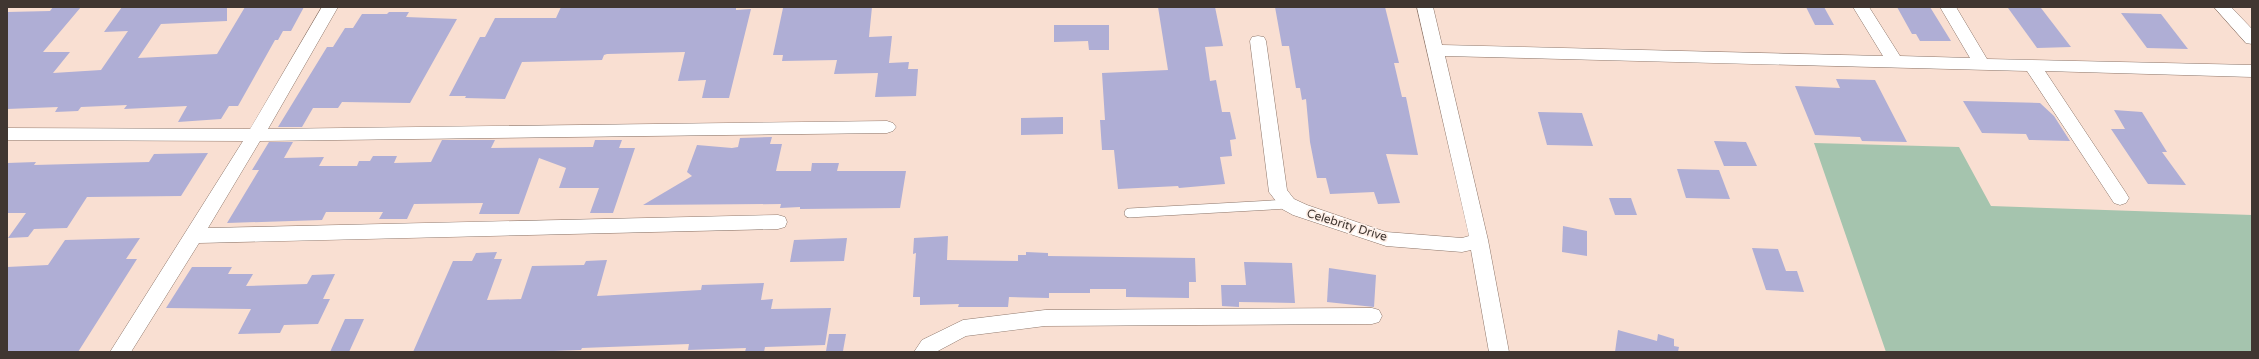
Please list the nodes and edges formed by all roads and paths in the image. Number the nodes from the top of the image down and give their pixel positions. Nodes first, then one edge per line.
1 (330, 7) edge
2 (1425, 7) edge
3 (1861, 7) edge
4 (1948, 7) edge
5 (2222, 7) edge
6 (2252, 39) edge
7 (1258, 41) dead end
8 (1435, 50) junction
9 (1895, 62) junction
10 (1982, 64) junction
11 (2032, 65) junction
12 (2252, 71) edge
13 (887, 127) dead end
14 (7, 134) edge
15 (257, 135) junction
16 (2120, 198) dead end
17 (1288, 204) junction
18 (1129, 213) dead end
19 (778, 222) dead end
20 (195, 236) junction
21 (1479, 240) junction
22 (1372, 316) dead end
23 (120, 352) edge
24 (924, 352) edge
25 (1499, 352) edge

1 - 15 street
2 - 8 street
3 - 9 street
4 - 10 street
5 - 6 street
7 - 17 street
8 - 9 street
8 - 21 street
9 - 10 street
10 - 11 street
11 - 12 street
11 - 16 street
13 - 15 street
14 - 15 street
15 - 20 street
17 - 18 lane
17 - 21 street, Celebrity Drive
19 - 20 street
20 - 23 street
21 - 25 street
22 - 24 street

